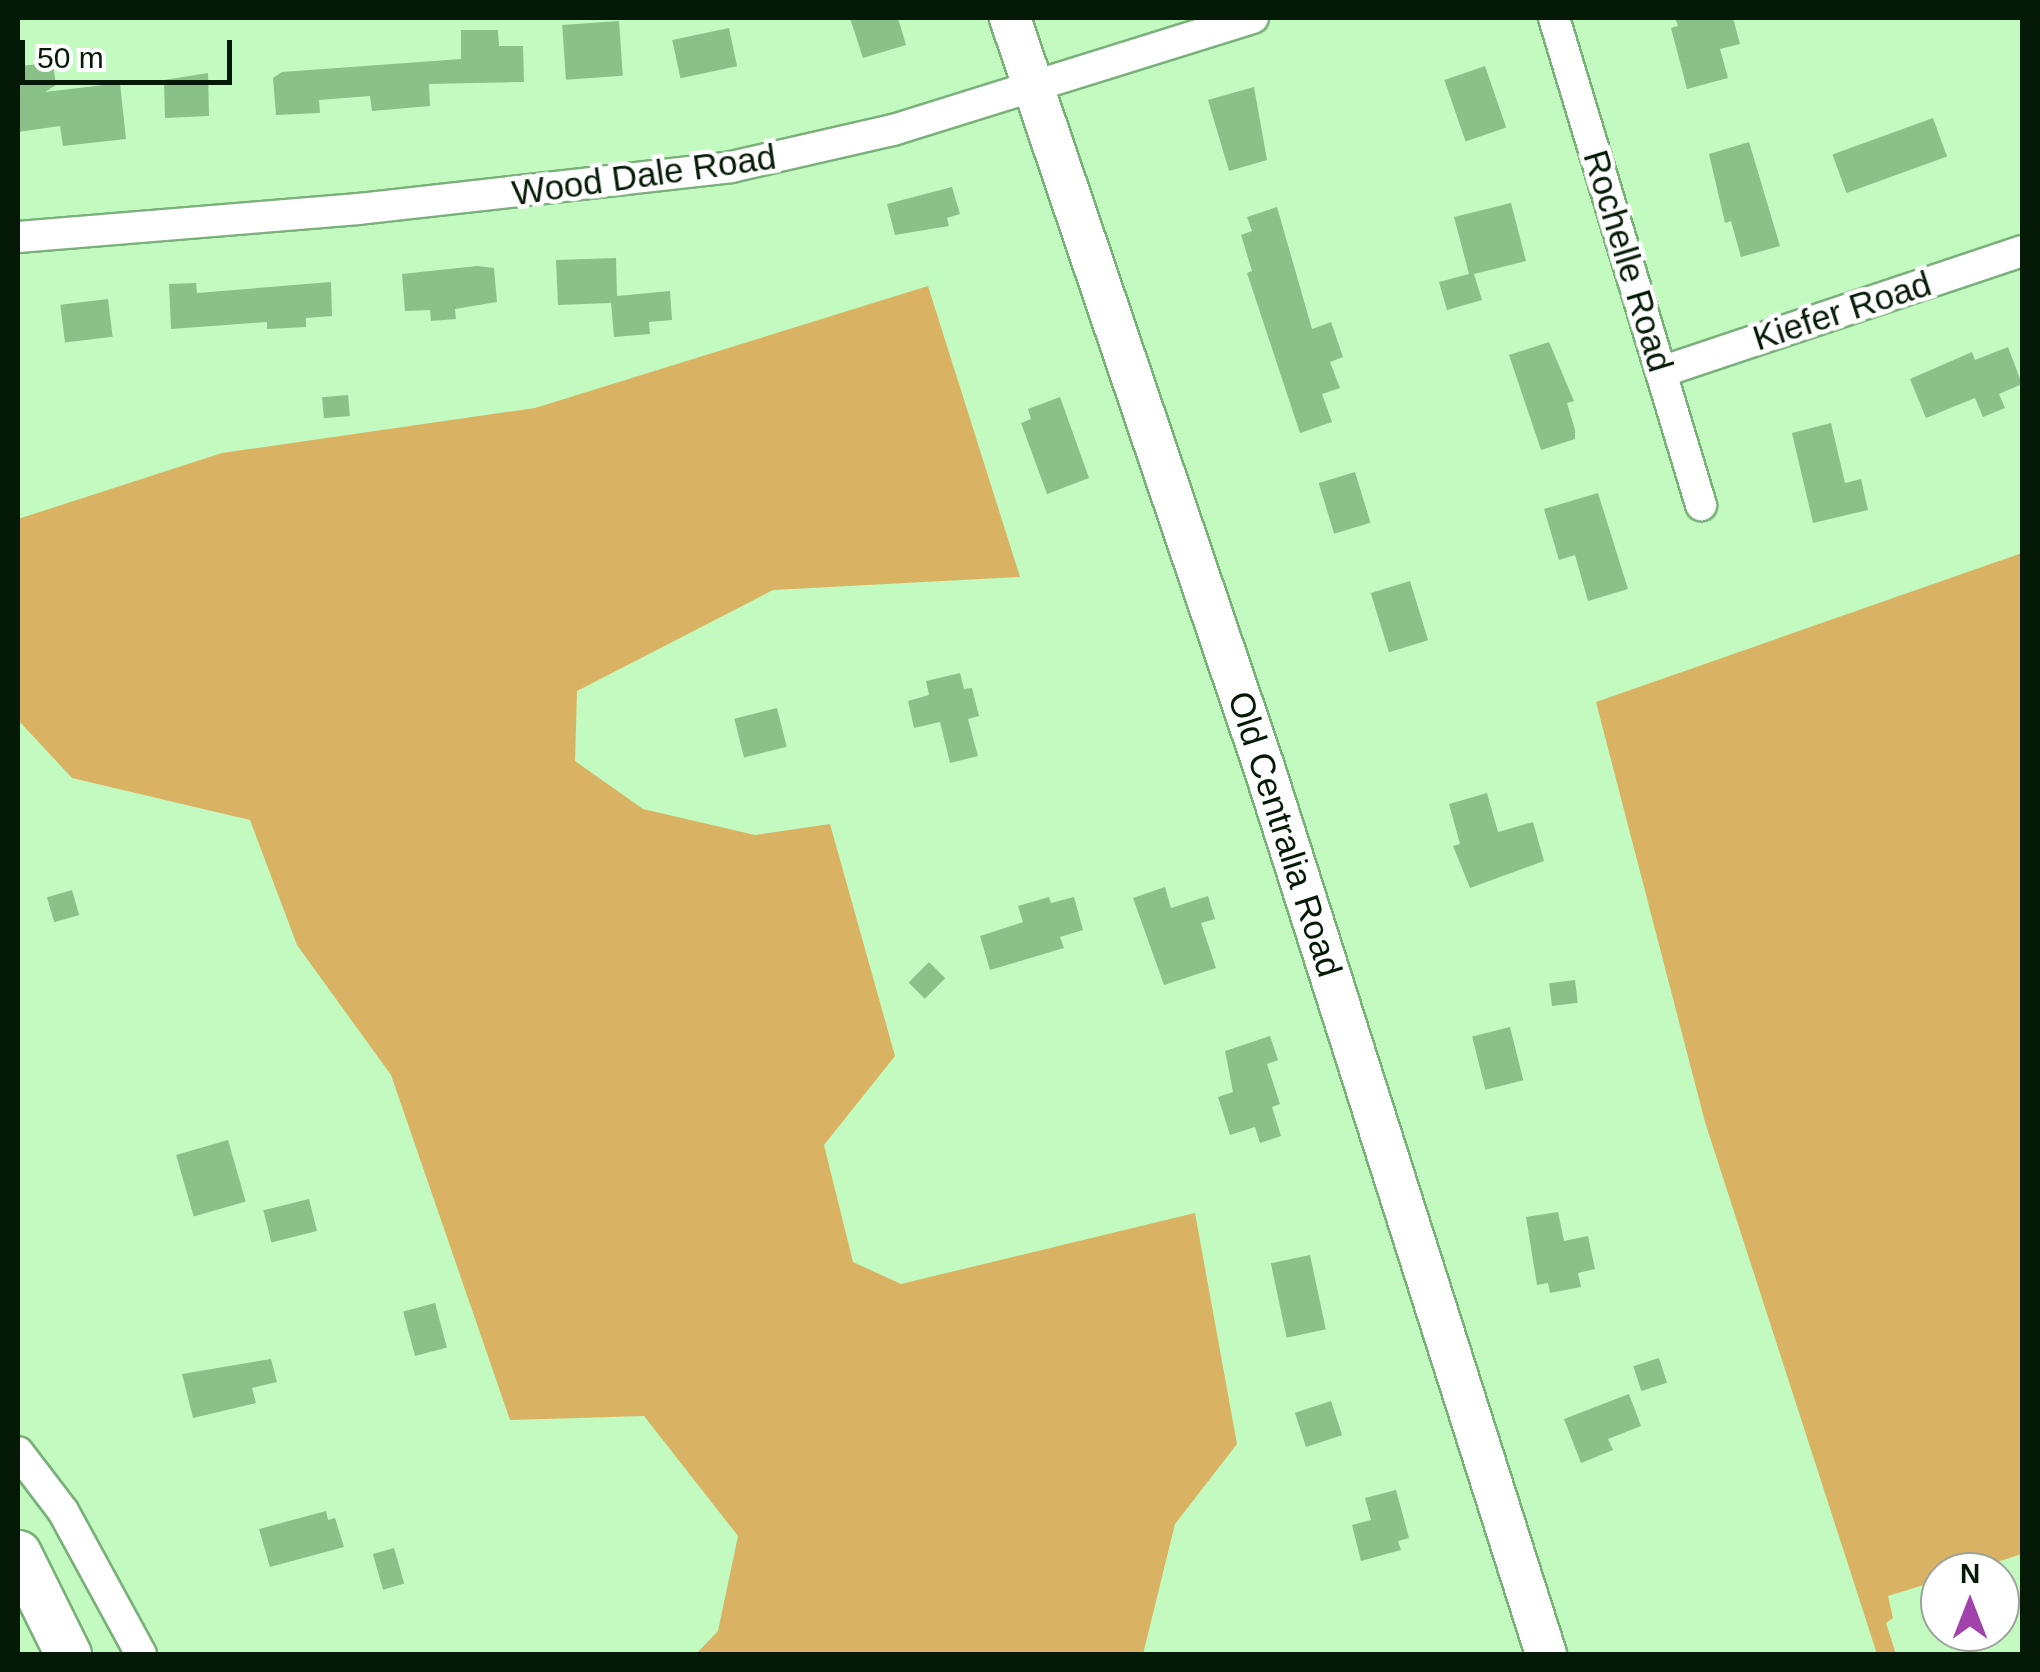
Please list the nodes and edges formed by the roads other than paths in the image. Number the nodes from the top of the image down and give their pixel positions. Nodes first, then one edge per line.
1 (1010, 18) edge
2 (1252, 18) edge
3 (1554, 18) edge
4 (1032, 88) junction
5 (18, 237) edge
6 (2022, 252) edge
7 (1661, 372) junction
8 (1702, 505) dead end
9 (18, 1452) edge
10 (18, 1553) edge
11 (68, 1654) edge
12 (141, 1654) edge
13 (1546, 1654) edge

1 - 4 street, Old Centralia Road
2 - 4 street, Wood Dale Road
3 - 7 street, Rochelle Road
4 - 5 street, Wood Dale Road
4 - 13 street, Old Centralia Road
6 - 7 street, Kiefer Road
7 - 8 street, Rochelle Road
9 - 12 street
10 - 11 main road

